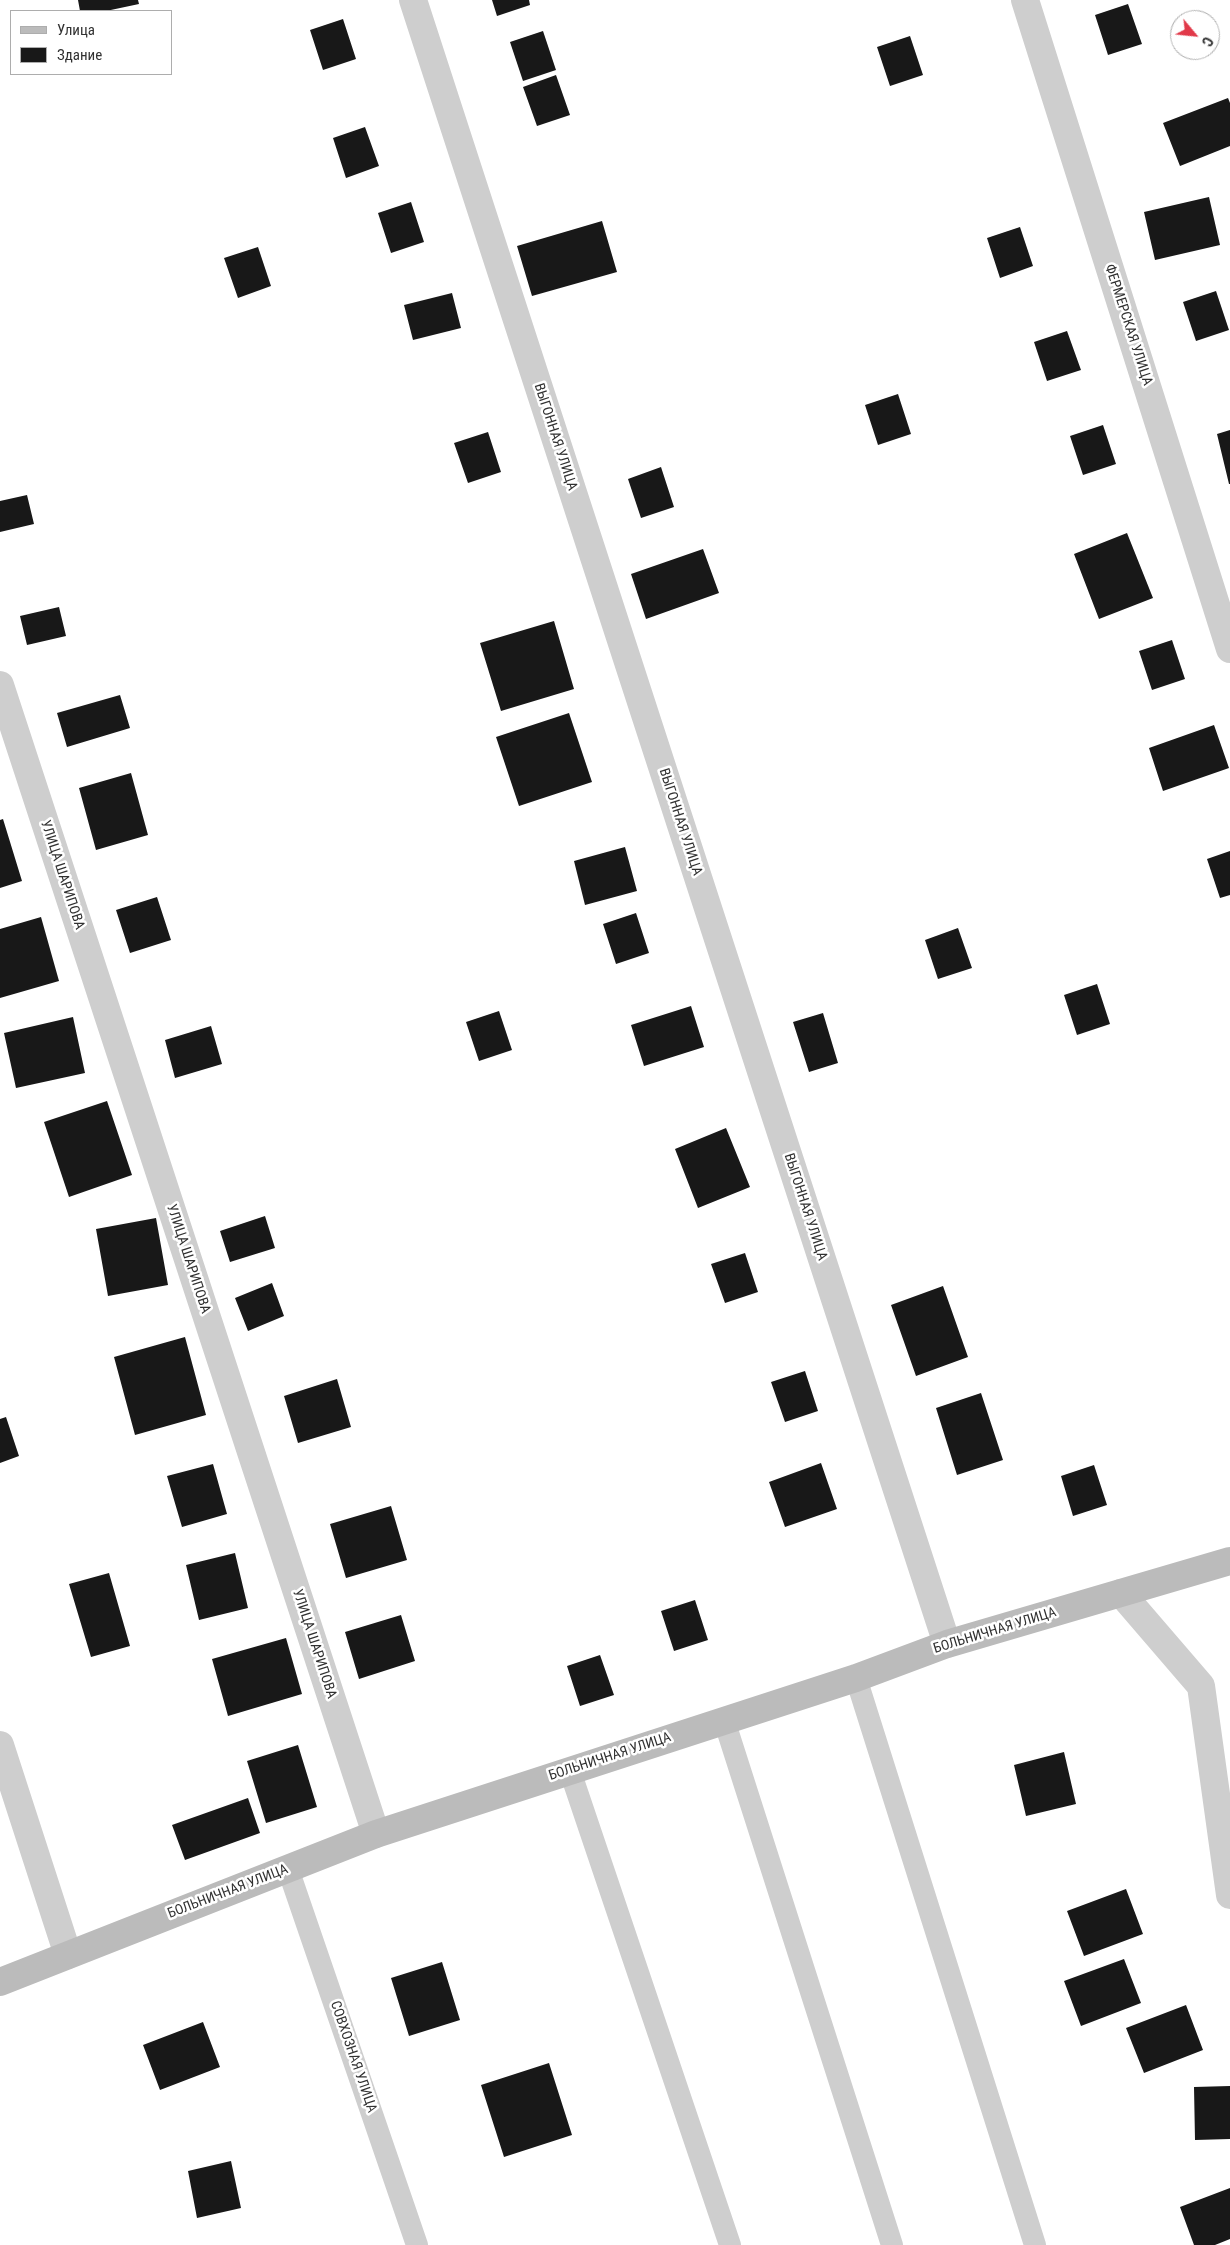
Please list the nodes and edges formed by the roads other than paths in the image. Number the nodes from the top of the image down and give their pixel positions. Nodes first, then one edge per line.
1 (414, 0) edge
2 (1025, 0) edge
3 (1230, 649) edge
4 (0, 685) edge
5 (1230, 1561) edge
6 (1121, 1593) junction
7 (947, 1644) junction
8 (856, 1678) junction
9 (724, 1720) junction
10 (0, 1745) edge
11 (570, 1771) junction
12 (376, 1834) junction
13 (288, 1869) junction
14 (1230, 1895) edge
15 (68, 1955) junction
16 (0, 1982) edge
17 (417, 2245) edge
18 (730, 2245) edge
19 (892, 2245) edge
20 (1035, 2245) edge

1 - 7 street, ВЫГОННАЯ УЛИЦА
2 - 3 street, ФЕРМЕРСКАЯ УЛИЦА
4 - 12 street, УЛИЦА ШАРИПОВА
5 - 6 street, БОЛЬНИЧНАЯ УЛИЦА
6 - 7 street, БОЛЬНИЧНАЯ УЛИЦА
6 - 14 street
7 - 8 street, БОЛЬНИЧНАЯ УЛИЦА
8 - 9 street, БОЛЬНИЧНАЯ УЛИЦА
8 - 20 lane
9 - 11 street, БОЛЬНИЧНАЯ УЛИЦА
9 - 19 lane
10 - 15 street
11 - 12 street, БОЛЬНИЧНАЯ УЛИЦА
11 - 18 lane
12 - 13 street, БОЛЬНИЧНАЯ УЛИЦА
13 - 15 street, БОЛЬНИЧНАЯ УЛИЦА
13 - 17 lane, СОВХОЗНАЯ УЛИЦА
15 - 16 street, БОЛЬНИЧНАЯ УЛИЦА

